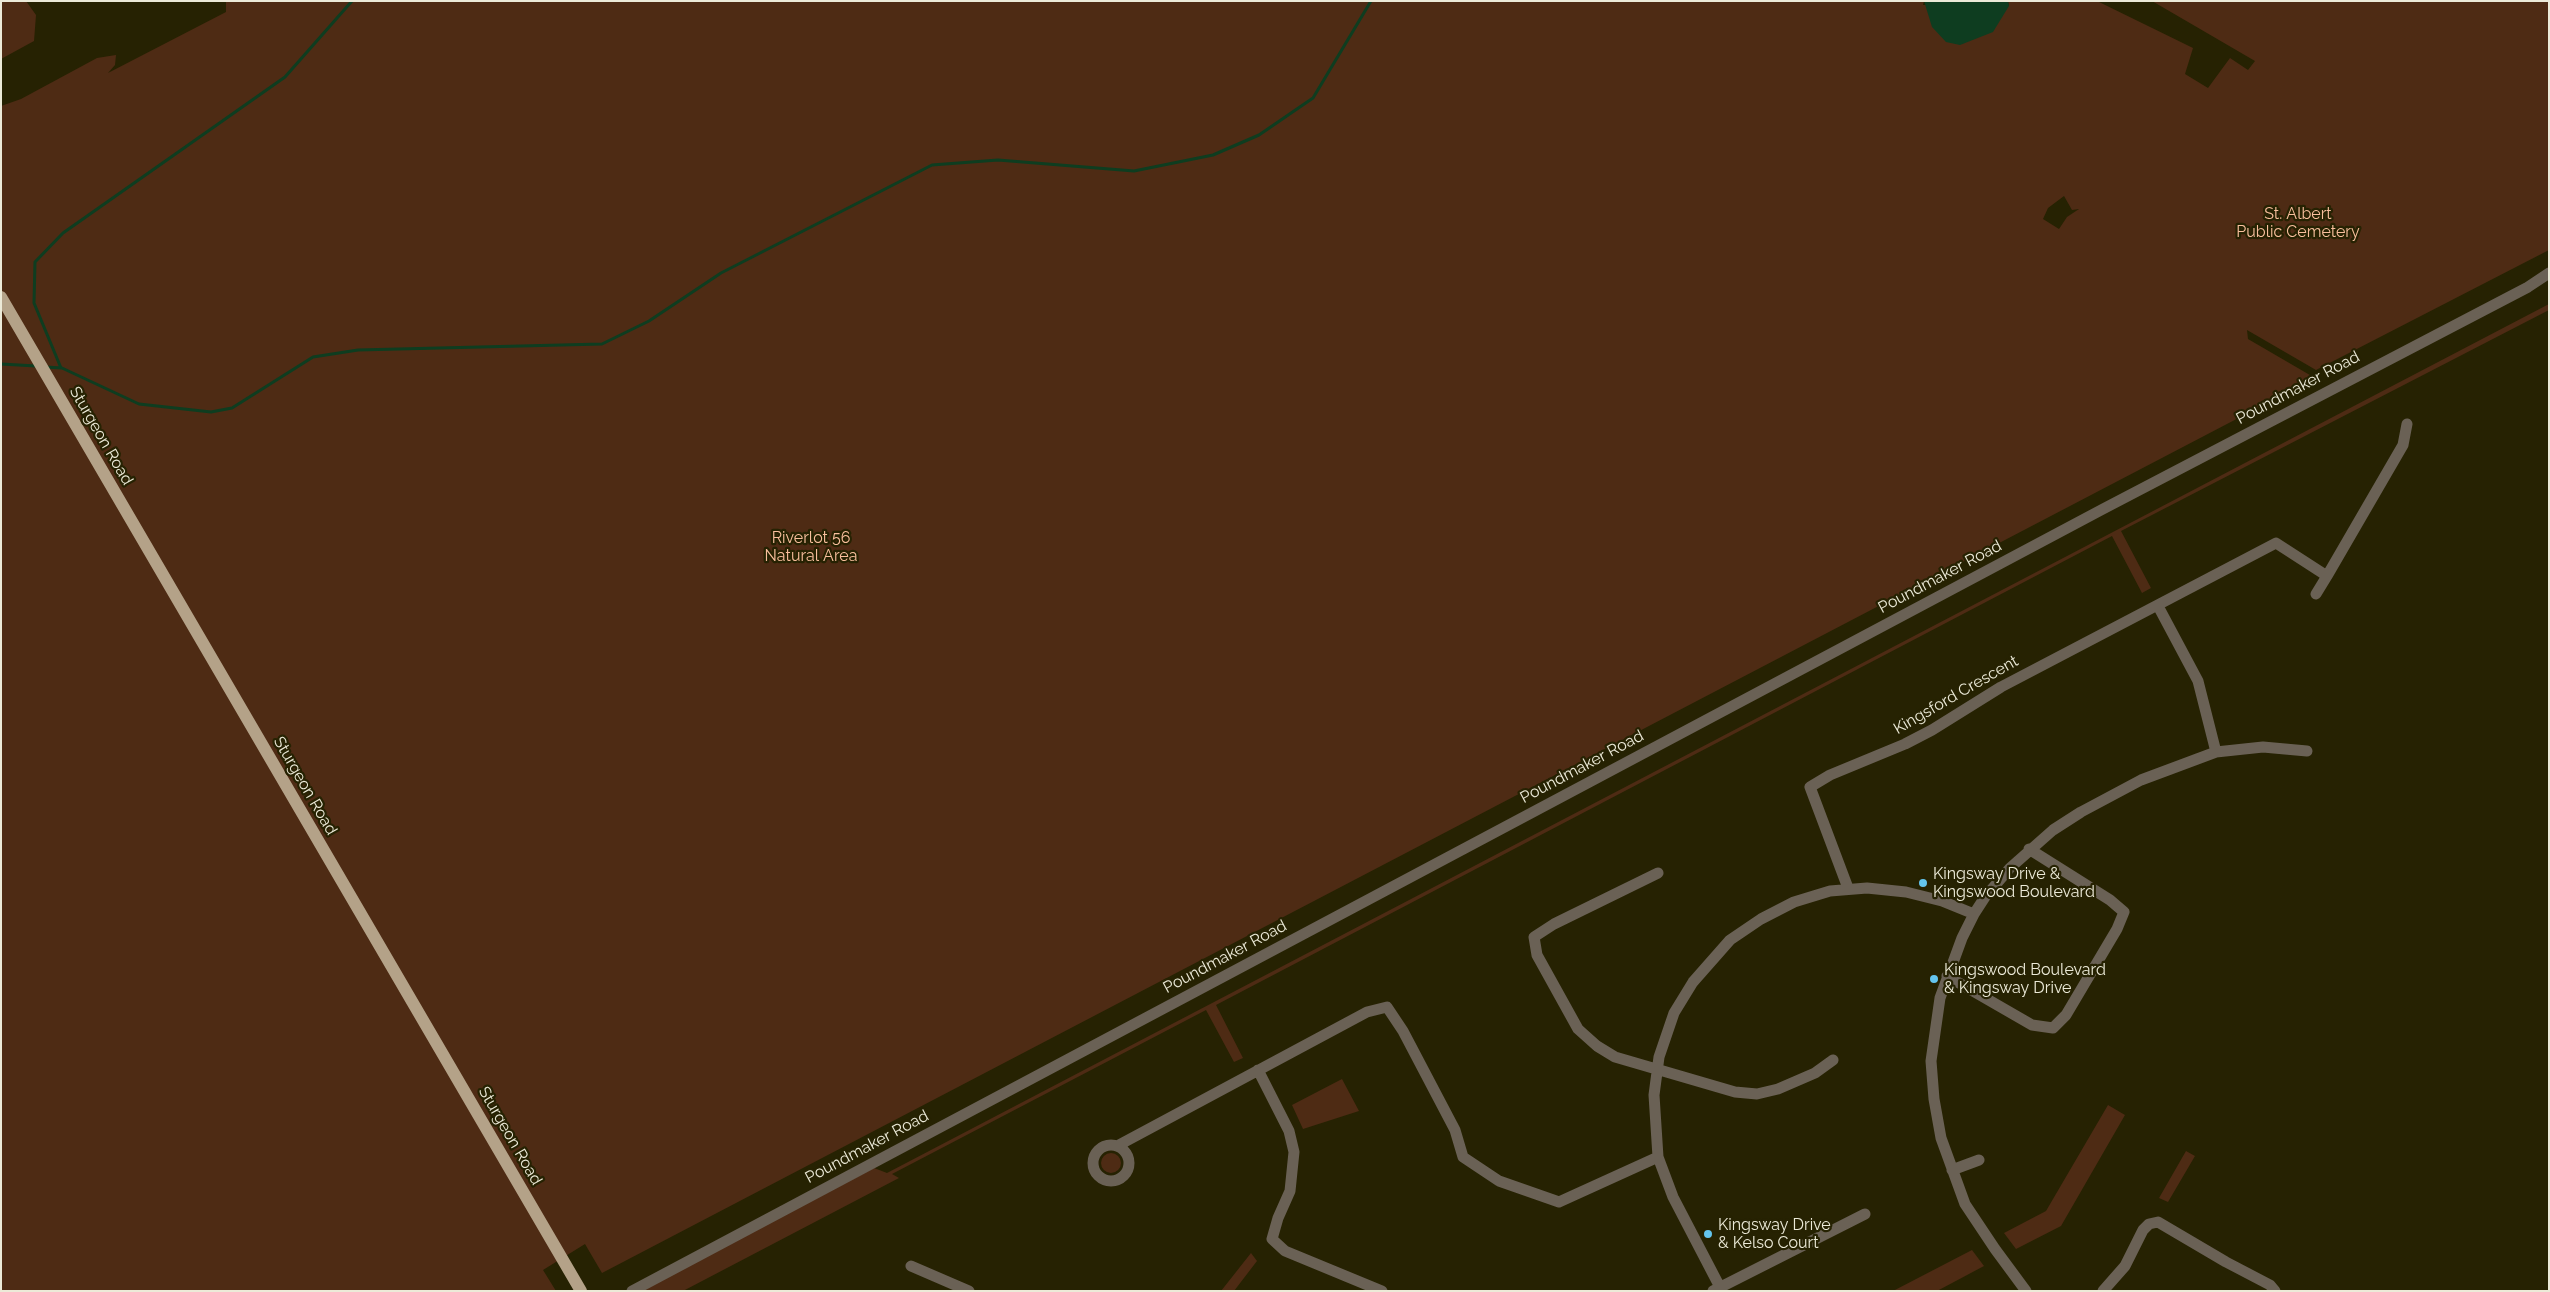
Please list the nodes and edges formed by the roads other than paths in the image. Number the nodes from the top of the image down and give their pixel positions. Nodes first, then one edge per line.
1 (2549, 273) edge
2 (1, 297) edge
3 (2407, 424) dead end
4 (2327, 576) junction
5 (2316, 594) dead end
6 (2158, 606) junction
7 (2307, 751) dead end
8 (2216, 752) junction
9 (2029, 849) junction
10 (1658, 873) dead end
11 (1848, 888) junction
12 (1974, 914) junction
13 (1947, 976) junction
14 (1833, 1060) dead end
15 (1258, 1070) junction
16 (1656, 1070) junction
17 (1117, 1146) dead end
18 (1658, 1157) junction
19 (1979, 1160) dead end
20 (1952, 1170) junction
21 (1865, 1214) dead end
22 (912, 1266) dead end
23 (1718, 1289) edge
24 (581, 1291) edge
25 (632, 1291) edge
26 (969, 1291) edge
27 (1382, 1291) edge
28 (2026, 1291) edge
29 (2103, 1291) edge
30 (2275, 1291) edge

1 - 25 street, Poundmaker Road
2 - 24 main road, Sturgeon Road
3 - 4 street
4 - 5 street
4 - 6 street, Kingsford Crescent
6 - 8 street
6 - 11 street, Kingsford Crescent
7 - 8 street
8 - 9 street
9 - 12 street
9 - 13 street
10 - 16 street
11 - 12 street
11 - 16 street
12 - 13 street
13 - 20 street
14 - 16 street
15 - 17 street
15 - 18 street
15 - 27 street
16 - 18 street
18 - 23 street
19 - 20 street
20 - 28 street
21 - 23 street
22 - 26 street
29 - 30 street

